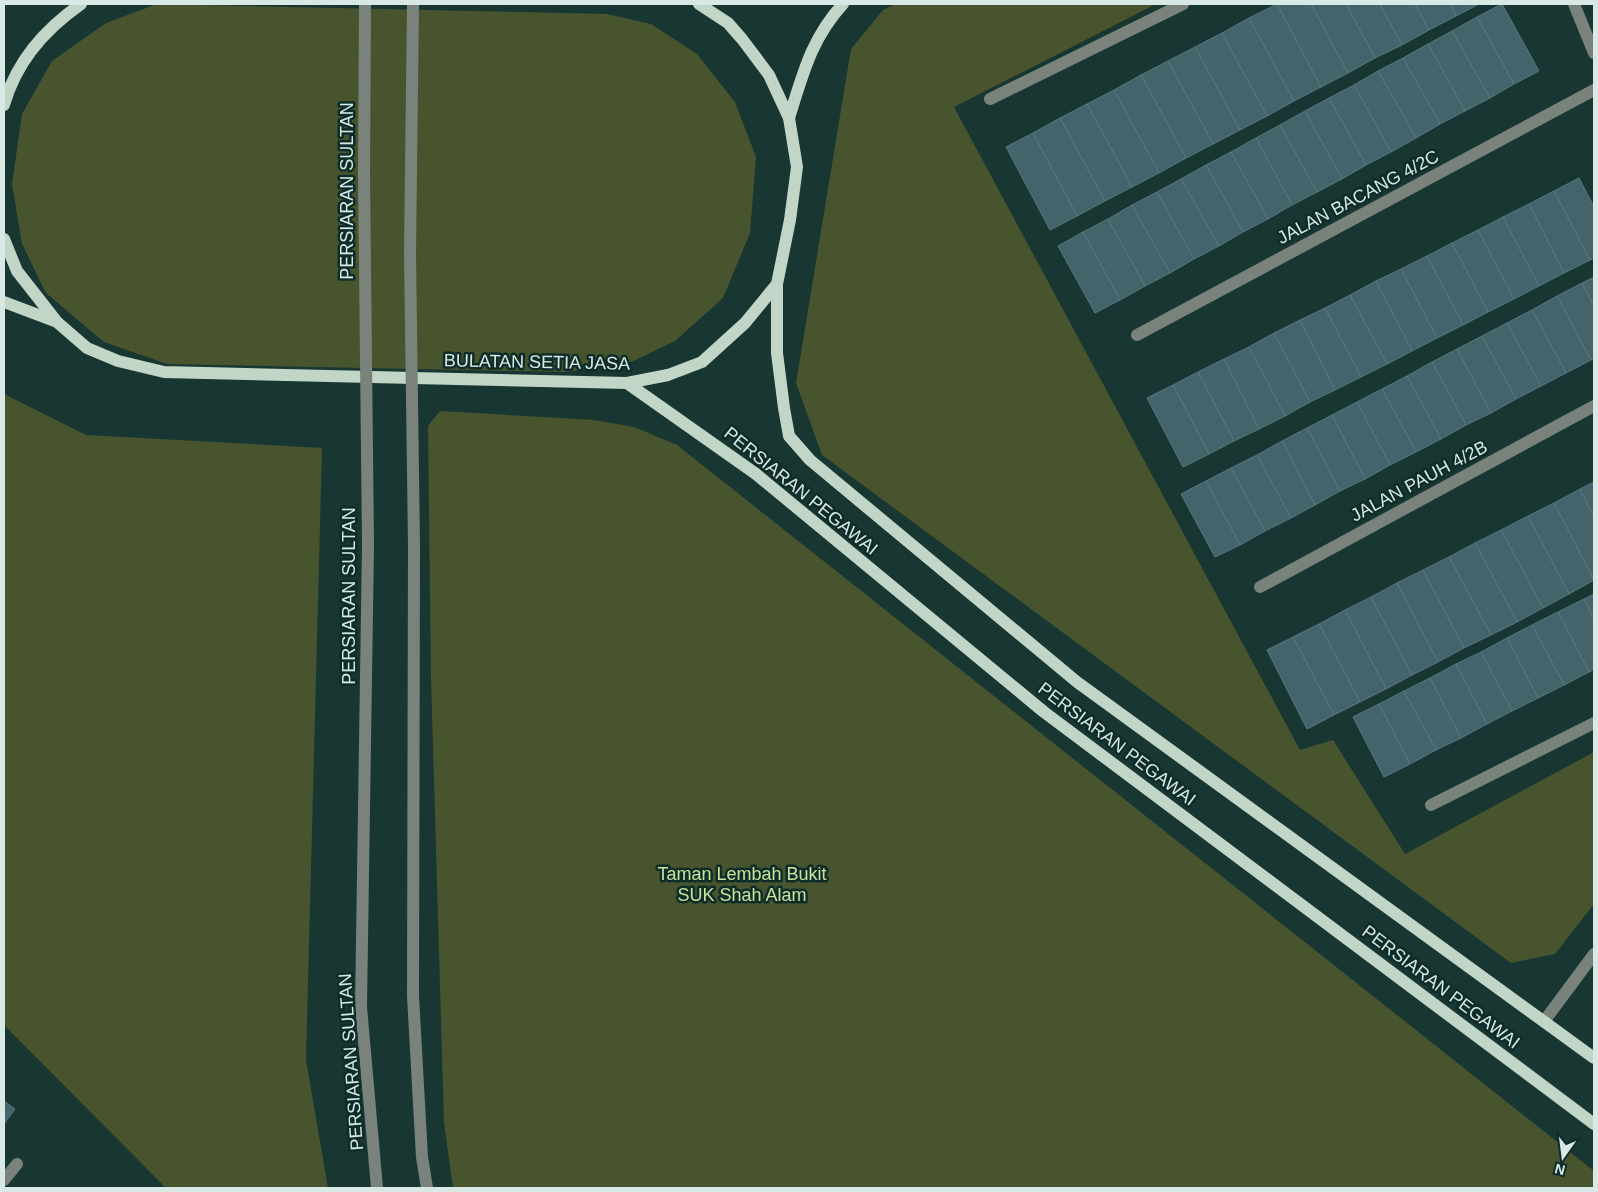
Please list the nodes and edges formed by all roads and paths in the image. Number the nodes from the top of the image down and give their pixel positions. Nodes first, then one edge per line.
1 (81, 4) edge
2 (365, 4) edge
3 (413, 4) edge
4 (699, 4) edge
5 (842, 4) edge
6 (1183, 4) edge
7 (1574, 4) edge
8 (1594, 53) edge
9 (1594, 90) edge
10 (990, 99) dead end
11 (4, 104) edge
12 (789, 118) junction
13 (4, 239) edge
14 (777, 284) junction
15 (4, 302) edge
16 (57, 322) junction
17 (1137, 334) dead end
18 (627, 383) junction
19 (1594, 406) edge
20 (1260, 587) dead end
21 (1594, 723) edge
22 (1431, 805) dead end
23 (1594, 954) edge
24 (1545, 1020) junction
25 (1594, 1058) edge
26 (1594, 1124) edge
27 (17, 1164) dead end
28 (4, 1180) edge
29 (377, 1188) edge
30 (427, 1188) edge

1 - 11 main road
2 - 29 street, PERSIARAN SULTAN, bridge
3 - 30 street, bridge
4 - 12 main road, BULATAN SETIA JASA
5 - 12 main road
6 - 10 street
7 - 8 street
9 - 17 street, JALAN BACANG 4/2C
12 - 14 main road, BULATAN SETIA JASA
13 - 16 main road, BULATAN SETIA JASA
14 - 18 main road, BULATAN SETIA JASA
14 - 24 main road, PERSIARAN PEGAWAI
15 - 16 main road
16 - 18 main road, BULATAN SETIA JASA
18 - 26 main road, PERSIARAN PEGAWAI
19 - 20 street, JALAN PAUH 4/2B
21 - 22 street
23 - 24 street
24 - 25 main road, PERSIARAN PEGAWAI
27 - 28 street

